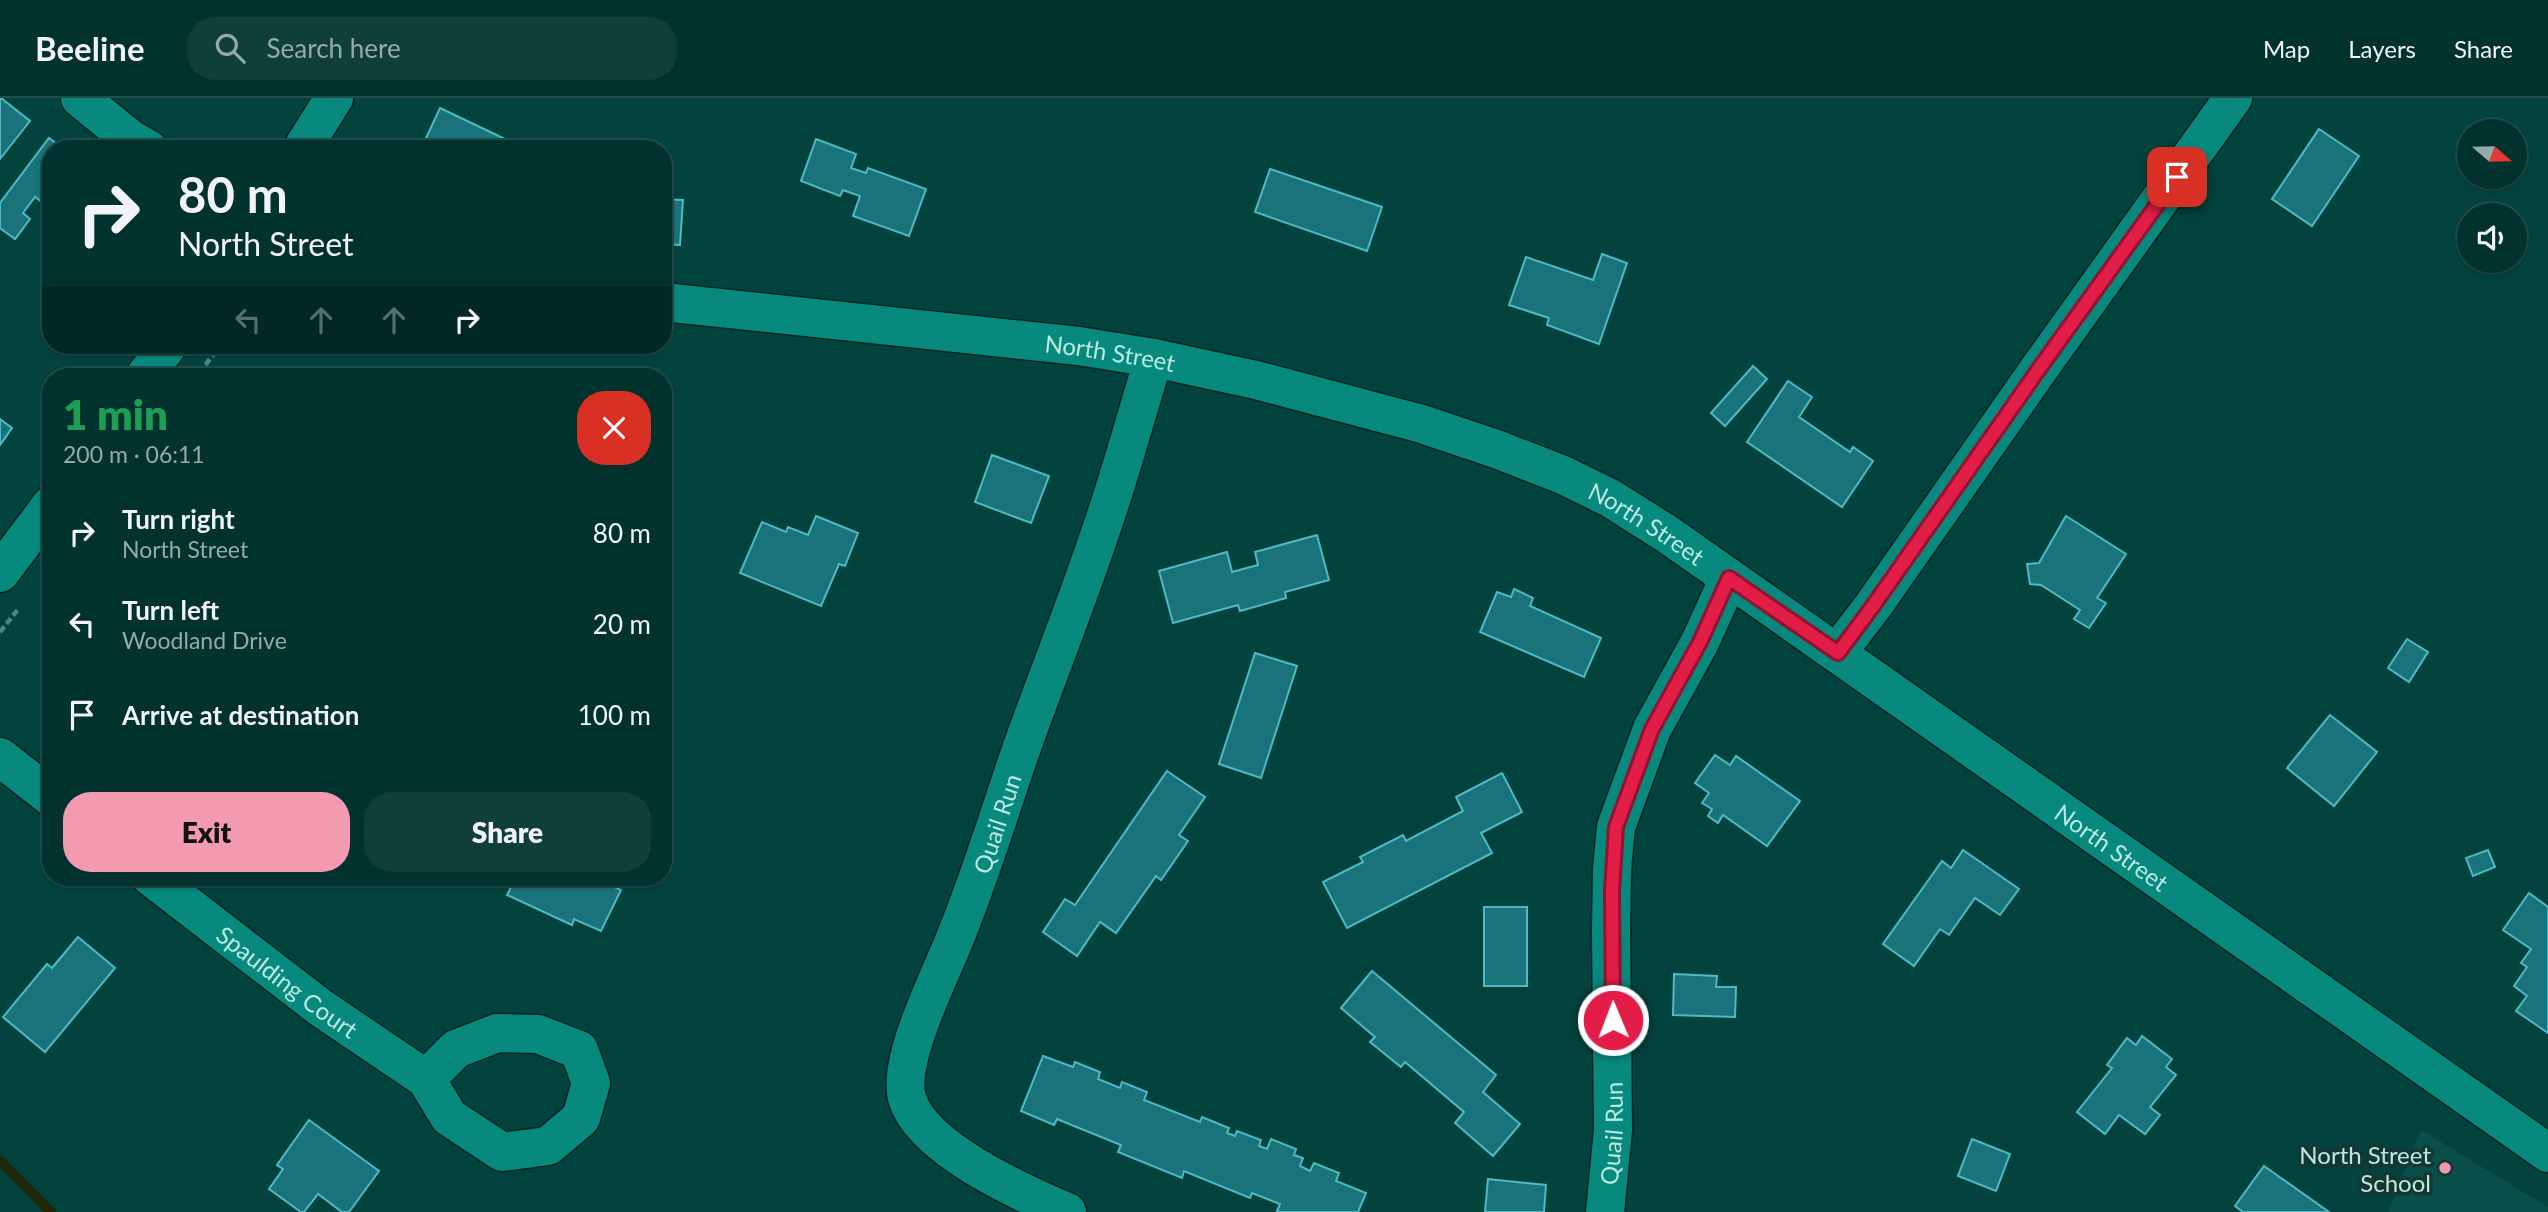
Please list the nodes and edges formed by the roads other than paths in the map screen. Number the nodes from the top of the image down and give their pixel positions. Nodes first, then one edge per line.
1 (80, 98) edge
2 (334, 98) edge
3 (2233, 98) edge
4 (133, 140) edge
5 (308, 140) edge
6 (672, 303) edge
7 (1154, 358) junction
8 (42, 517) edge
9 (0, 573) edge
10 (1729, 578) junction
11 (1838, 653) junction
12 (0, 757) edge
13 (42, 790) edge
14 (163, 886) edge
15 (426, 1079) dead end
16 (2548, 1153) edge
17 (1067, 1212) edge
18 (1605, 1212) edge

1 - 4 street
2 - 5 street
3 - 11 street
6 - 7 street, North Street
7 - 10 street, North Street
7 - 17 street, Quail Run
8 - 9 street
10 - 11 street, North Street
10 - 18 street, Quail Run
11 - 16 street, North Street
12 - 13 street
14 - 15 street, Spaulding Court

